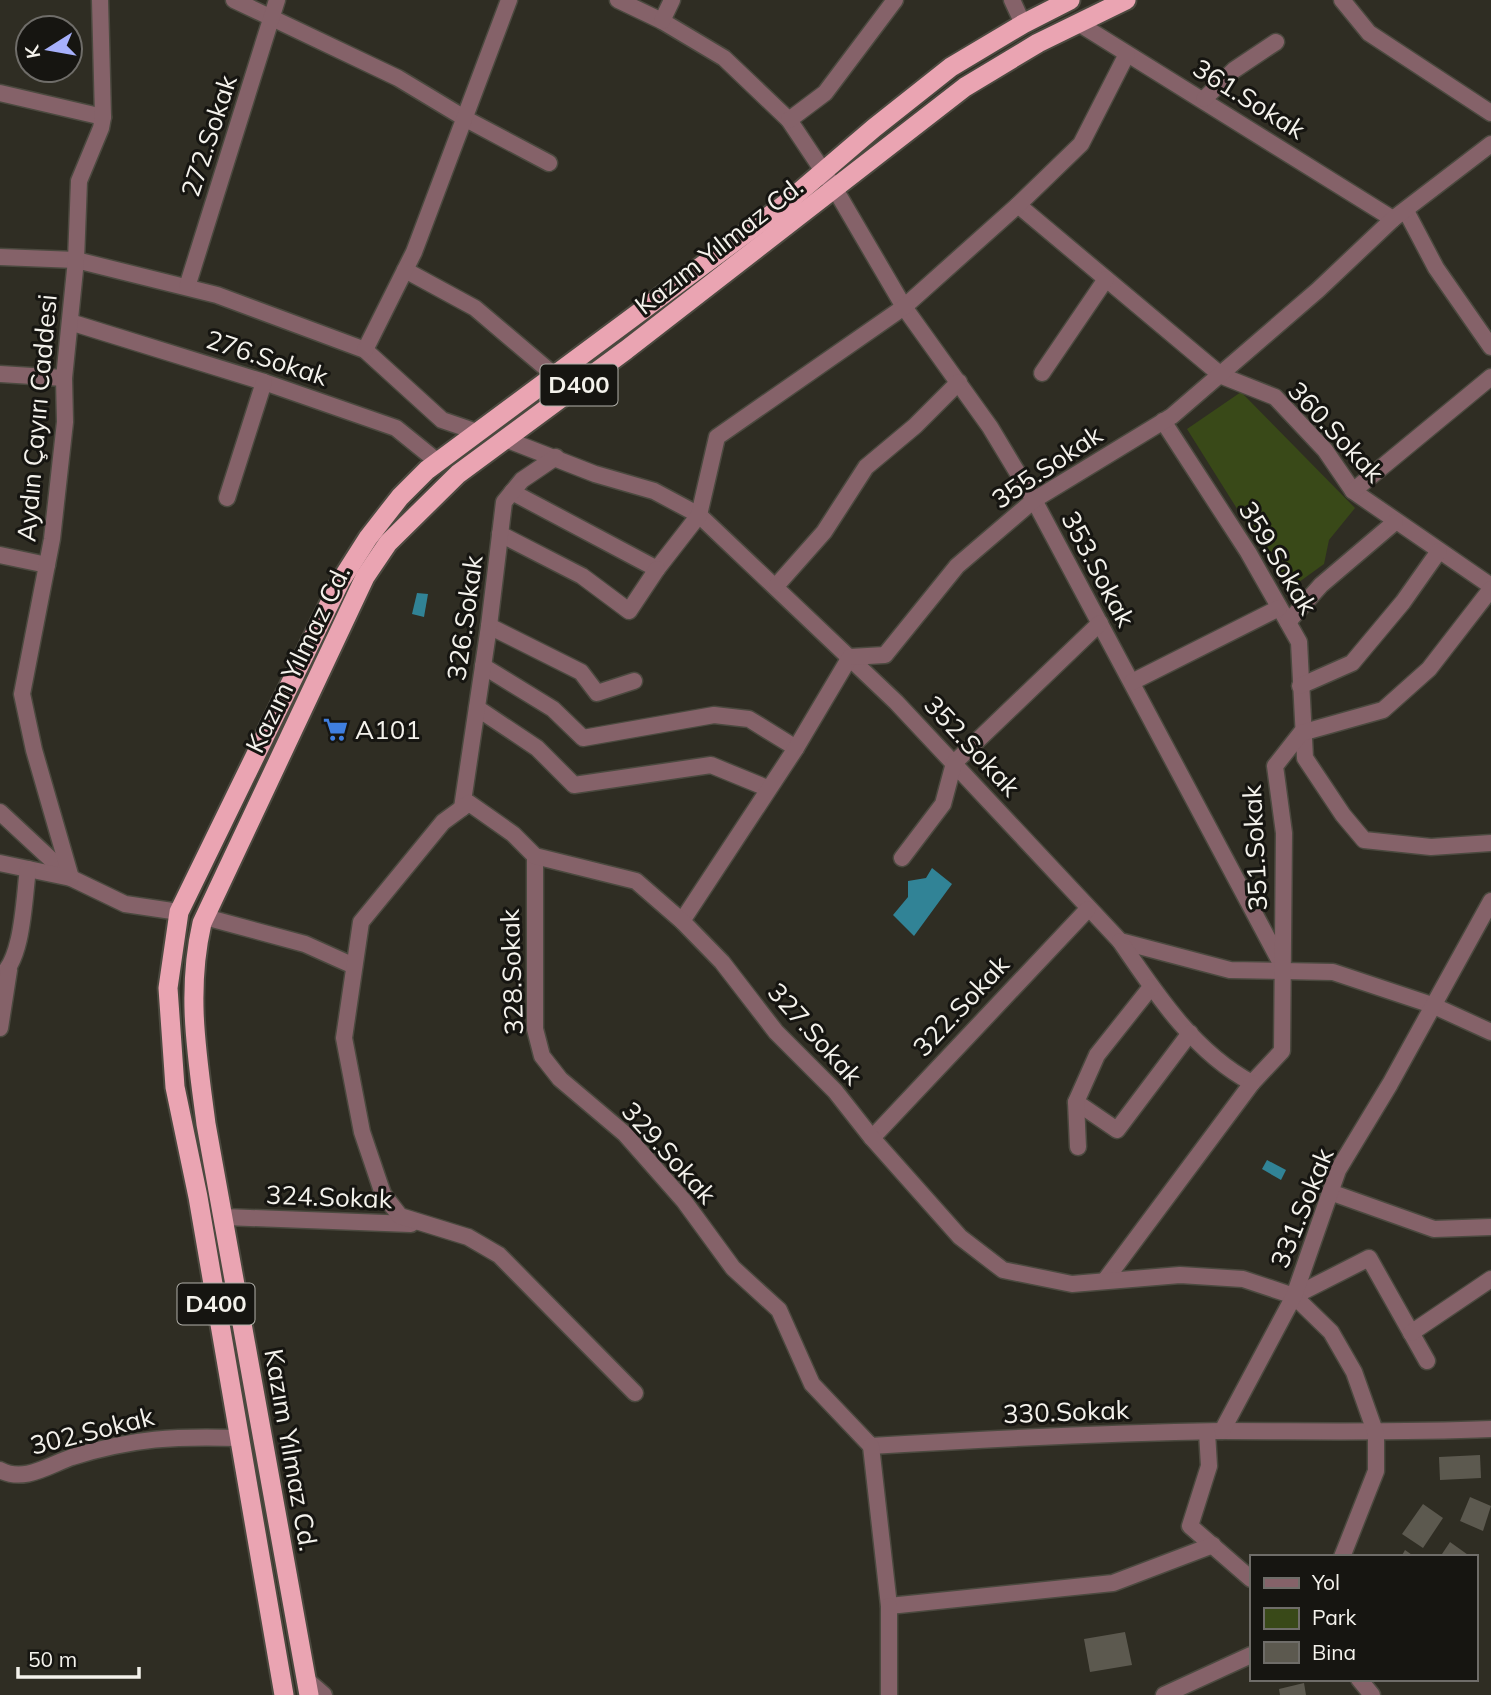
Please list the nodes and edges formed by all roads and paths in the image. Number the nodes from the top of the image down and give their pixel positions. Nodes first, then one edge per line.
1 (100, 0) edge
2 (234, 0) edge
3 (277, 0) edge
4 (509, 0) edge
5 (618, 0) edge
6 (672, 0) edge
7 (895, 0) edge
8 (1012, 0) edge
9 (1070, 0) edge
10 (1126, 0) edge
11 (1342, 0) edge
12 (270, 19) junction
13 (662, 21) junction
14 (1078, 23) junction
15 (1023, 24) junction
16 (1276, 42) dead end
17 (1127, 54) junction
18 (0, 93) edge
19 (1204, 99) junction
20 (1491, 113) edge
21 (103, 117) junction
22 (466, 119) junction
23 (789, 120) junction
24 (1491, 144) edge
25 (549, 163) dead end
26 (823, 171) junction
27 (835, 189) junction
28 (1018, 205) junction
29 (1400, 215) junction
30 (0, 257) edge
31 (76, 260) junction
32 (405, 270) junction
33 (1106, 279) junction
34 (187, 287) junction
35 (904, 307) junction
36 (70, 322) junction
37 (1484, 323) edge
38 (1491, 348) edge
39 (365, 350) junction
40 (1042, 373) dead end
41 (0, 374) edge
42 (554, 375) junction
43 (1222, 376) junction
44 (1491, 377) edge
45 (64, 378) junction
46 (264, 382) junction
47 (959, 382) junction
48 (1163, 421) junction
49 (477, 432) junction
50 (505, 439) junction
51 (556, 457) junction
52 (438, 462) junction
53 (1353, 491) junction
54 (512, 492) junction
55 (227, 498) dead end
56 (1034, 500) junction
57 (699, 514) junction
58 (1395, 522) junction
59 (500, 534) junction
60 (1439, 551) junction
61 (0, 555) edge
62 (47, 565) junction
63 (657, 569) junction
64 (777, 585) junction
65 (1491, 588) edge
66 (1284, 615) junction
67 (1100, 623) junction
68 (489, 626) junction
69 (850, 657) junction
70 (484, 666) junction
71 (634, 681) dead end
72 (1132, 682) junction
73 (1300, 686) junction
74 (477, 708) junction
75 (1301, 733) junction
76 (796, 748) junction
77 (954, 763) junction
78 (768, 788) junction
79 (462, 808) junction
80 (0, 812) edge
81 (1491, 843) edge
82 (535, 856) junction
83 (902, 858) dead end
84 (0, 863) edge
85 (28, 869) junction
86 (71, 878) junction
87 (1491, 901) edge
88 (1087, 909) junction
89 (179, 912) junction
90 (205, 917) junction
91 (682, 921) junction
92 (1120, 941) junction
93 (354, 966) junction
94 (1284, 969) junction
95 (4, 973) edge
96 (1151, 987) junction
97 (1432, 1005) junction
98 (0, 1028) edge
99 (1491, 1032) edge
100 (1191, 1033) junction
101 (560, 1079) joint
102 (1252, 1083) junction
103 (1076, 1102) junction
104 (872, 1138) junction
105 (1079, 1147) dead end
106 (1330, 1192) junction
107 (225, 1217) junction
108 (431, 1225) junction
109 (1491, 1227) edge
110 (1106, 1279) junction
111 (1491, 1279) edge
112 (1294, 1296) junction
113 (1411, 1332) junction
114 (1427, 1360) dead end
115 (635, 1393) dead end
116 (1491, 1429) edge
117 (1215, 1432) junction
118 (1376, 1434) junction
119 (239, 1438) junction
120 (871, 1446) junction
121 (0, 1470) edge
122 (1213, 1545) junction
123 (1343, 1555) edge
124 (1250, 1578) edge
125 (889, 1606) junction
126 (1250, 1655) edge
127 (1361, 1681) edge
128 (308, 1688) edge
129 (284, 1695) edge
130 (324, 1695) edge
131 (889, 1695) edge
132 (1164, 1695) edge
133 (1372, 1695) edge

1 - 21 street, Aydın Çayırı Caddesi
2 - 12 street
3 - 12 street, 272.Sokak
4 - 22 street
5 - 13 street, 353.Sokak
6 - 13 street
7 - 23 street
8 - 15 street
9 - 15 highway, Kazım Yılmaz Cd. / D400
10 - 14 highway, Kazım Yılmaz Cd. / D400
11 - 20 street
12 - 22 street
12 - 34 street, 272.Sokak
13 - 23 street, 353.Sokak
14 - 17 street, 361.Sokak
14 - 27 highway, Kazım Yılmaz Cd. / D400
15 - 26 highway, Kazım Yılmaz Cd. / D400
16 - 19 street
17 - 19 street, 361.Sokak
17 - 28 street
18 - 21 street
19 - 29 street, 361.Sokak
21 - 31 street, Aydın Çayırı Caddesi
22 - 25 street
22 - 32 street
23 - 26 street, 353.Sokak
24 - 29 street, 355.Sokak
26 - 27 street, 353.Sokak
26 - 42 highway, Kazım Yılmaz Cd. / D400
27 - 35 street, 353.Sokak
27 - 50 highway, Kazım Yılmaz Cd. / D400
28 - 33 street, 360.Sokak
28 - 35 street
29 - 37 street, 361.Sokak
29 - 43 street, 355.Sokak
30 - 31 street
31 - 34 street
31 - 36 street, Aydın Çayırı Caddesi
32 - 39 street
32 - 42 street
33 - 40 street
33 - 43 street, 360.Sokak
34 - 39 street
35 - 47 street, 353.Sokak
35 - 57 street
36 - 45 street, Aydın Çayırı Caddesi
36 - 46 street, 276.Sokak
37 - 38 street, 361.Sokak
39 - 49 street
41 - 45 street
42 - 49 highway, Kazım Yılmaz Cd. / D400
43 - 48 street, 355.Sokak
43 - 53 street, 360.Sokak
44 - 53 street
45 - 62 street, Aydın Çayırı Caddesi
46 - 52 street, 276.Sokak
46 - 55 street
47 - 56 street, 353.Sokak
47 - 64 street
48 - 56 street, 355.Sokak
48 - 66 street, 359.Sokak
49 - 52 highway, Kazım Yılmaz Cd. / D400
50 - 51 street, 352.Sokak
50 - 90 highway, Kazım Yılmaz Cd. / D400
51 - 54 street
51 - 57 street, 352.Sokak
52 - 89 highway, Kazım Yılmaz Cd. / D400
53 - 58 street, 360.Sokak
54 - 59 street, 326.Sokak
54 - 63 street
56 - 67 street, 353.Sokak
56 - 69 street, 355.Sokak
57 - 63 street
57 - 64 street, 352.Sokak
58 - 60 street, 360.Sokak
58 - 66 street
59 - 63 street
59 - 68 street, 326.Sokak
60 - 65 street, 360.Sokak
60 - 73 street
61 - 62 street
62 - 86 street, Aydın Çayırı Caddesi
64 - 69 street, 352.Sokak
65 - 75 street
66 - 72 street
66 - 73 street, 359.Sokak
67 - 72 street, 353.Sokak
67 - 77 street
68 - 70 street, 326.Sokak
68 - 71 street
69 - 76 street
69 - 77 street, 352.Sokak
70 - 74 street, 326.Sokak
70 - 76 street
72 - 94 street, 353.Sokak
73 - 75 street, 359.Sokak
74 - 78 street
74 - 79 street, 326.Sokak
75 - 81 street, 359.Sokak
75 - 94 street, 351.Sokak
76 - 78 street
77 - 83 street
77 - 88 street, 352.Sokak
78 - 91 street
79 - 82 street, 327.Sokak
79 - 93 street
80 - 86 street
82 - 91 street, 327.Sokak
82 - 101 street, 328.Sokak
84 - 85 street
85 - 86 street
85 - 95 street
86 - 89 street
87 - 97 street, 331.Sokak
88 - 92 street, 352.Sokak
88 - 104 street, 322.Sokak
89 - 119 highway, Kazım Yılmaz Cd. / D400
90 - 93 street
90 - 107 highway, Kazım Yılmaz Cd. / D400
91 - 104 street, 327.Sokak
92 - 94 street, 352.Sokak
92 - 96 street
93 - 108 street
94 - 97 street, 352.Sokak
94 - 102 street, 351.Sokak
95 - 98 street
96 - 100 street
96 - 103 street
97 - 99 street, 352.Sokak
97 - 106 street, 331.Sokak
100 - 102 street
100 - 103 street
101 - 120 street, 329.Sokak
102 - 110 street, 351.Sokak
103 - 105 street
104 - 110 street, 327.Sokak
106 - 109 street
106 - 112 street, 331.Sokak
107 - 108 street, 324.Sokak
107 - 128 highway, Kazım Yılmaz Cd. / D400
108 - 115 street
110 - 112 street, 327.Sokak
111 - 113 street
112 - 113 street
112 - 117 street, 331.Sokak
112 - 118 street, 327.Sokak
113 - 114 street
116 - 118 street, 330.Sokak
117 - 118 street, 330.Sokak
117 - 120 street, 330.Sokak
117 - 122 street
118 - 123 street, 327.Sokak
119 - 121 street, 302.Sokak
119 - 129 highway, Kazım Yılmaz Cd. / D400
120 - 125 street
122 - 124 street
122 - 125 street
125 - 131 street
126 - 132 street
127 - 133 street
128 - 130 street

